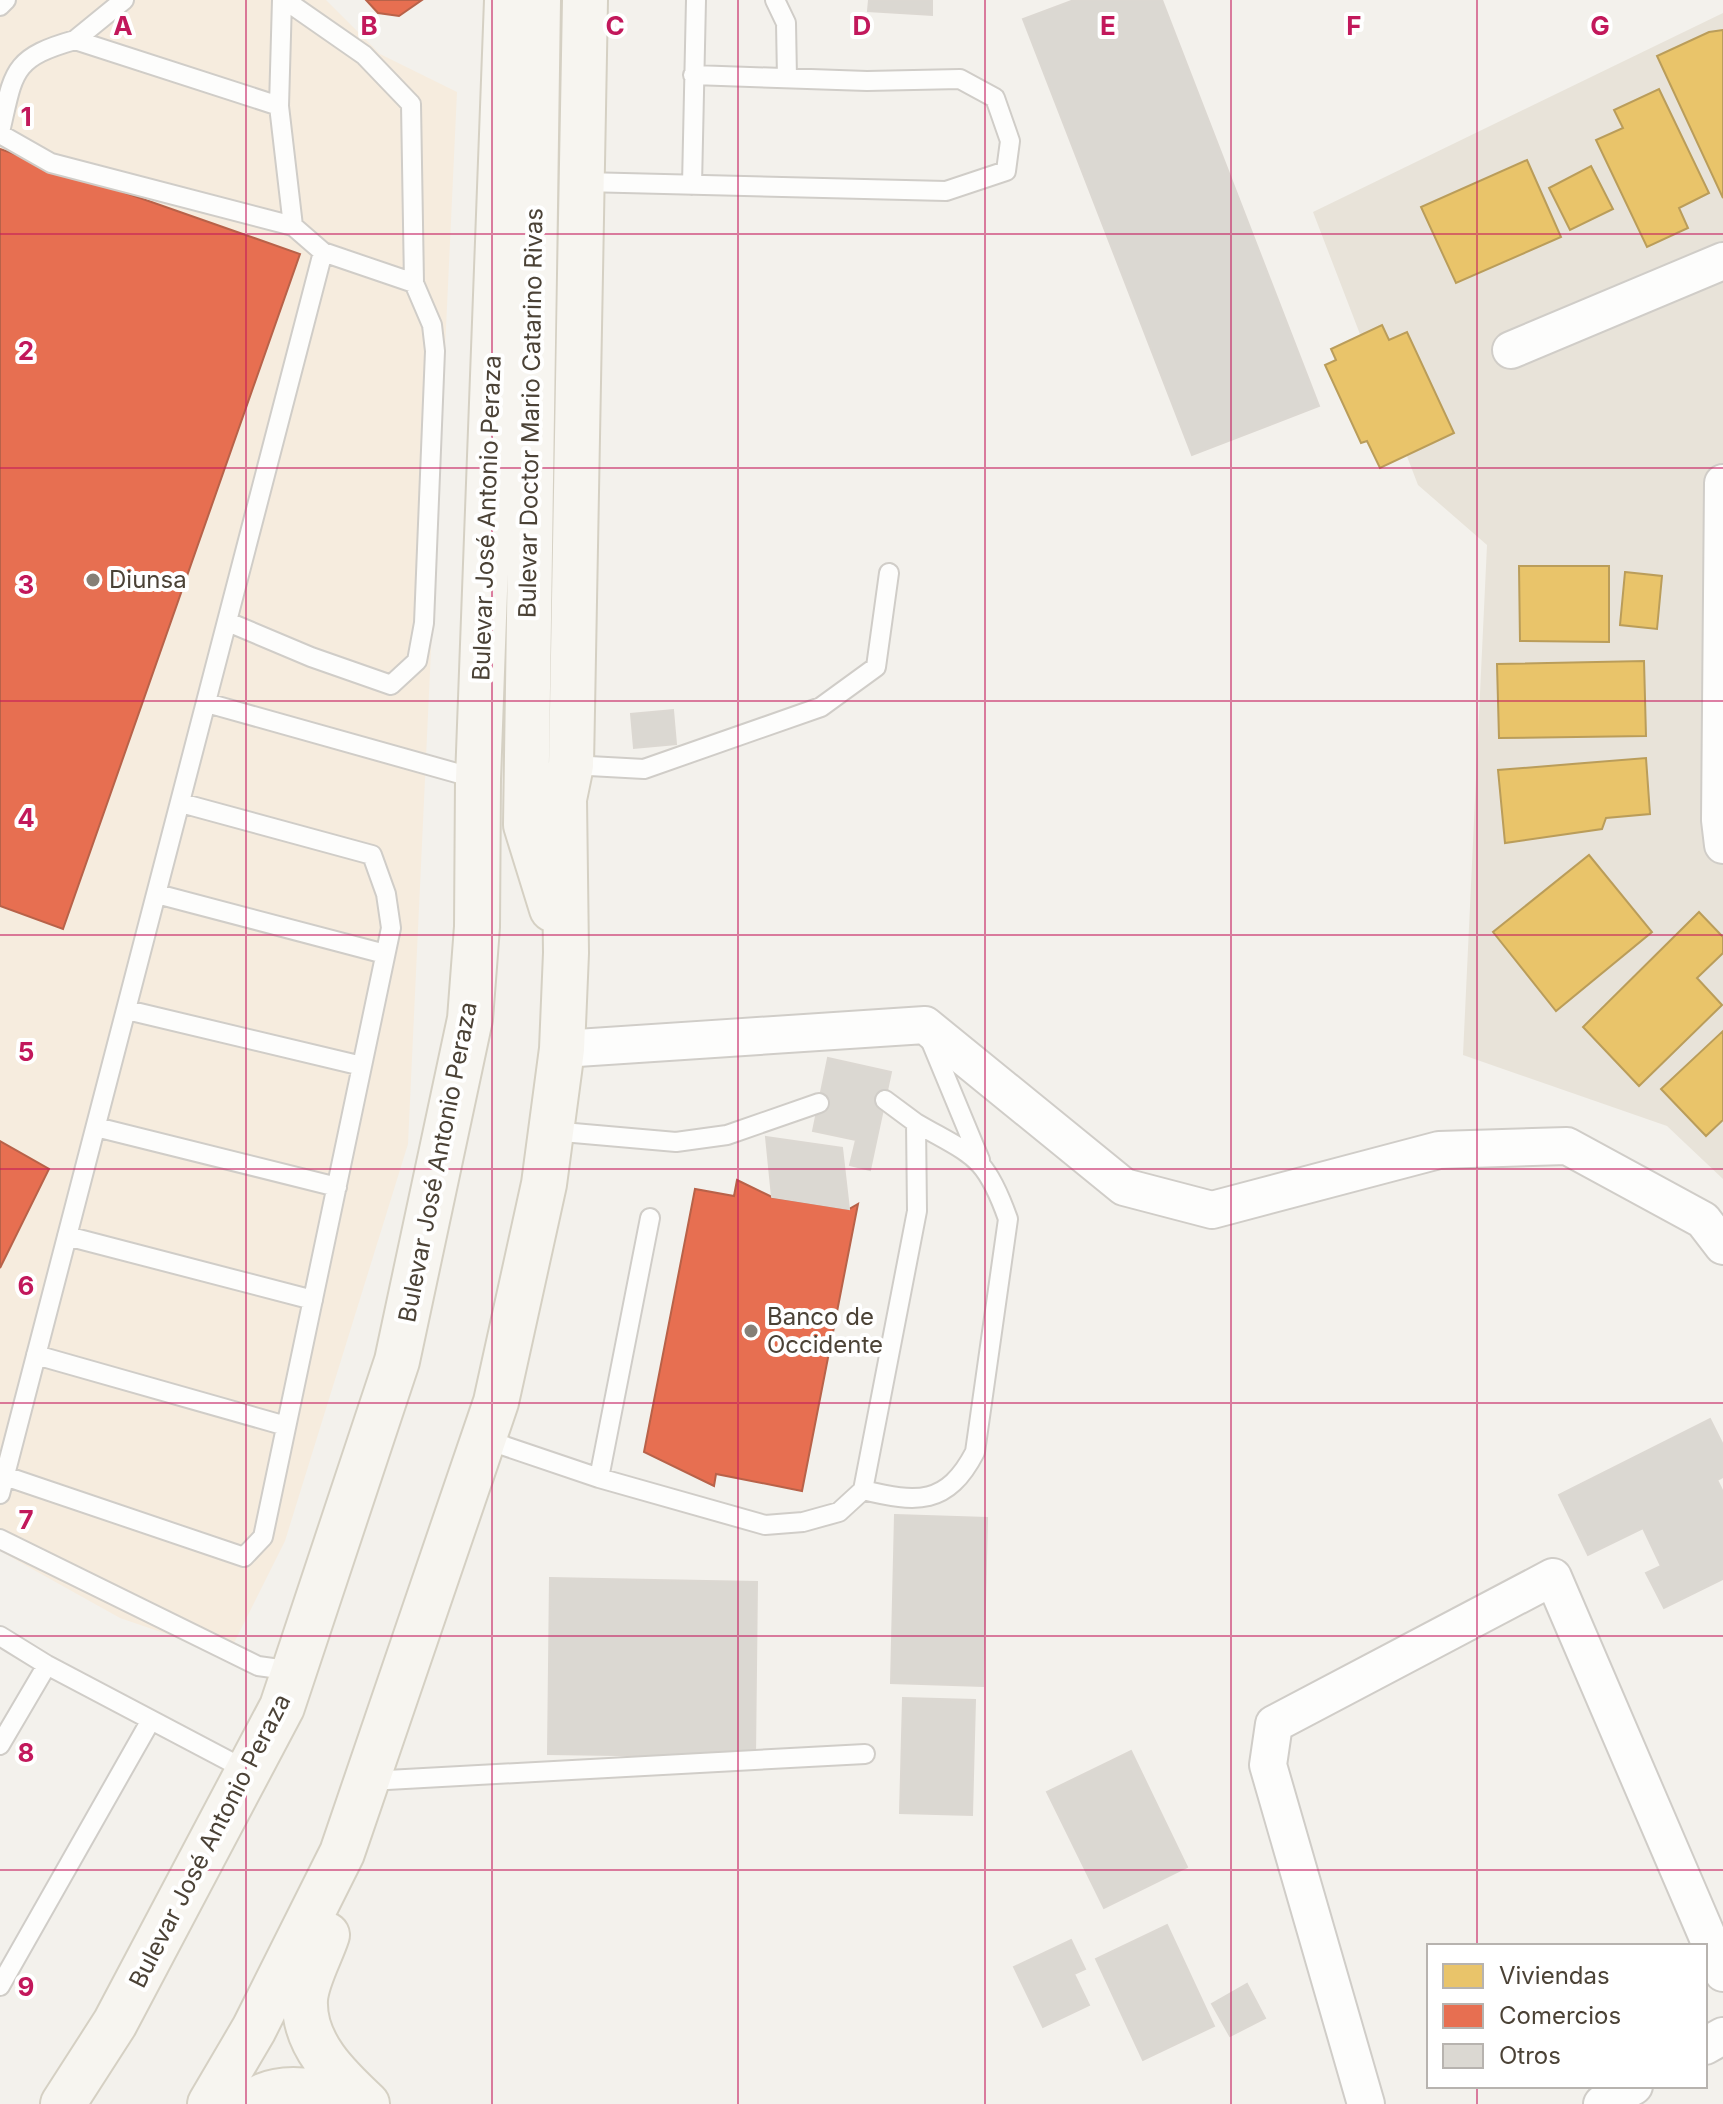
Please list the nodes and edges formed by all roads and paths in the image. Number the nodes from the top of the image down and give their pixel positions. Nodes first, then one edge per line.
1 (6, 0) edge
2 (124, 0) edge
3 (283, 0) edge
4 (507, 0) edge
5 (538, 0) edge
6 (585, 0) edge
7 (696, 0) edge
8 (775, 0) edge
9 (0, 6) edge
10 (75, 40) junction
11 (693, 75) junction
12 (787, 78) junction
13 (279, 106) junction
14 (0, 133) edge
15 (584, 182) junction
16 (692, 185) junction
17 (293, 226) junction
18 (323, 252) junction
19 (1723, 261) edge
20 (414, 283) junction
21 (1511, 350) dead end
22 (1723, 483) edge
23 (889, 573) dead end
24 (228, 622) junction
25 (207, 703) junction
26 (571, 765) junction
27 (478, 779) junction
28 (181, 803) junction
29 (526, 825) junction
30 (1723, 845) edge
31 (157, 894) junction
32 (477, 927) junction
33 (566, 953) junction
34 (385, 954) junction
35 (127, 1010) junction
36 (925, 1025) junction
37 (562, 1049) junction
38 (362, 1066) junction
39 (885, 1100) dead end
40 (819, 1103) dead end
41 (916, 1123) junction
42 (96, 1127) junction
43 (551, 1131) junction
44 (980, 1160) junction
45 (337, 1187) junction
46 (650, 1218) dead end
47 (67, 1236) junction
48 (1723, 1246) edge
49 (313, 1300) junction
50 (36, 1355) junction
51 (286, 1426) junction
52 (484, 1439) junction
53 (599, 1478) junction
54 (2, 1485) edge
55 (863, 1490) junction
56 (0, 1539) edge
57 (0, 1636) edge
58 (47, 1665) junction
59 (294, 1671) junction
60 (151, 1720) junction
61 (0, 1745) edge
62 (865, 1754) dead end
63 (248, 1771) junction
64 (369, 1781) junction
65 (342, 1853) junction
66 (1723, 1973) edge
67 (0, 1986) edge
68 (1630, 2088) edge
69 (63, 2104) edge
70 (210, 2104) edge
71 (249, 2104) edge
72 (359, 2104) edge
73 (367, 2104) edge
74 (1366, 2104) edge
75 (1602, 2104) edge

1 - 9 lane
2 - 10 lane
3 - 13 lane
3 - 20 lane
4 - 27 main road, Bulevar José Antonio Peraza
5 - 29 main road, Bulevar Doctor Mario Catarino Rivas
6 - 15 main road
7 - 11 lane
8 - 12 lane
10 - 13 lane
10 - 14 lane
11 - 12 lane
11 - 16 lane
12 - 16 lane
13 - 17 lane
14 - 17 lane
15 - 16 lane
15 - 26 main road
17 - 18 lane
18 - 20 lane
18 - 24 lane
19 - 21 street
20 - 24 lane
22 - 30 street
23 - 26 lane
24 - 25 lane
25 - 27 lane
25 - 28 lane
26 - 33 main road
27 - 32 main road, Bulevar José Antonio Peraza
28 - 31 lane
28 - 34 lane
29 - 32 main road
29 - 33 main road
31 - 34 lane
31 - 35 lane
32 - 59 main road, Bulevar José Antonio Peraza
33 - 37 main road
34 - 38 lane
35 - 38 lane
35 - 42 lane
36 - 37 street
36 - 44 lane
36 - 48 street
37 - 43 main road
38 - 45 lane
39 - 41 lane
40 - 43 lane
41 - 44 lane
41 - 55 lane
42 - 45 lane
42 - 47 lane
43 - 52 main road
44 - 55 lane
45 - 49 lane
46 - 53 lane
47 - 49 lane
47 - 50 lane
49 - 51 lane
50 - 51 lane
50 - 54 lane
51 - 54 lane
52 - 53 lane
52 - 64 main road
53 - 55 lane
56 - 59 lane
57 - 58 lane
58 - 60 lane
58 - 61 lane
59 - 63 main road, Bulevar José Antonio Peraza
60 - 63 lane
60 - 67 lane
62 - 64 lane
63 - 69 main road, Bulevar José Antonio Peraza
64 - 65 main road
65 - 70 main road
65 - 73 main road
66 - 74 street
68 - 75 street
71 - 72 main road

